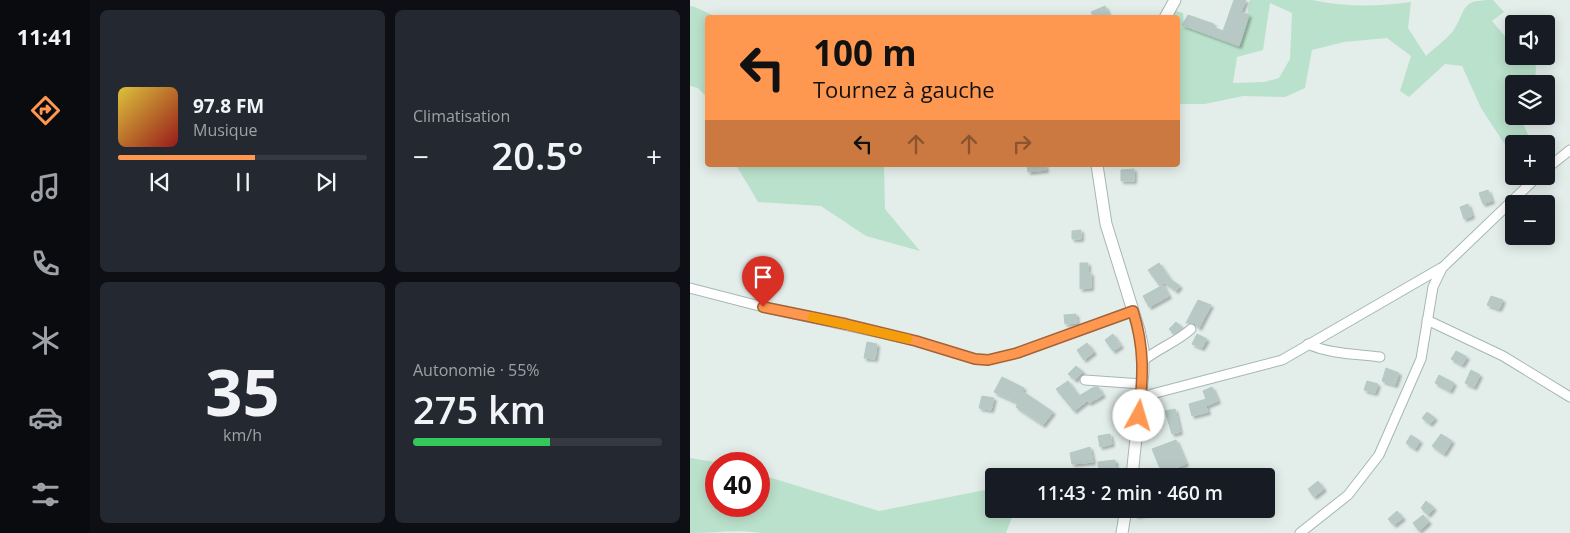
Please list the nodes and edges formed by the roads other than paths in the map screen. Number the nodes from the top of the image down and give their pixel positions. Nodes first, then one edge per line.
1 (1173, 1) edge
2 (1166, 15) edge
3 (1570, 150) edge
4 (1555, 162) edge
5 (1097, 167) edge
6 (1529, 185) edge
7 (1442, 268) junction
8 (690, 288) edge
9 (1133, 311) junction
10 (1427, 320) junction
11 (1191, 329) dead end
12 (1308, 344) junction
13 (1380, 357) dead end
14 (1144, 360) junction
15 (1085, 380) dead end
16 (1142, 384) junction
17 (1570, 397) edge
18 (1140, 402) junction
19 (1133, 468) edge
20 (1124, 518) edge
21 (1122, 533) edge
22 (1300, 533) edge

1 - 2 street
3 - 4 street
5 - 9 street
6 - 7 street
7 - 10 street
7 - 12 street
8 - 9 street
9 - 14 street
10 - 17 street
10 - 22 street
11 - 14 street
12 - 13 street
12 - 18 street
14 - 16 street
15 - 16 street
16 - 18 street
18 - 19 street
20 - 21 street

